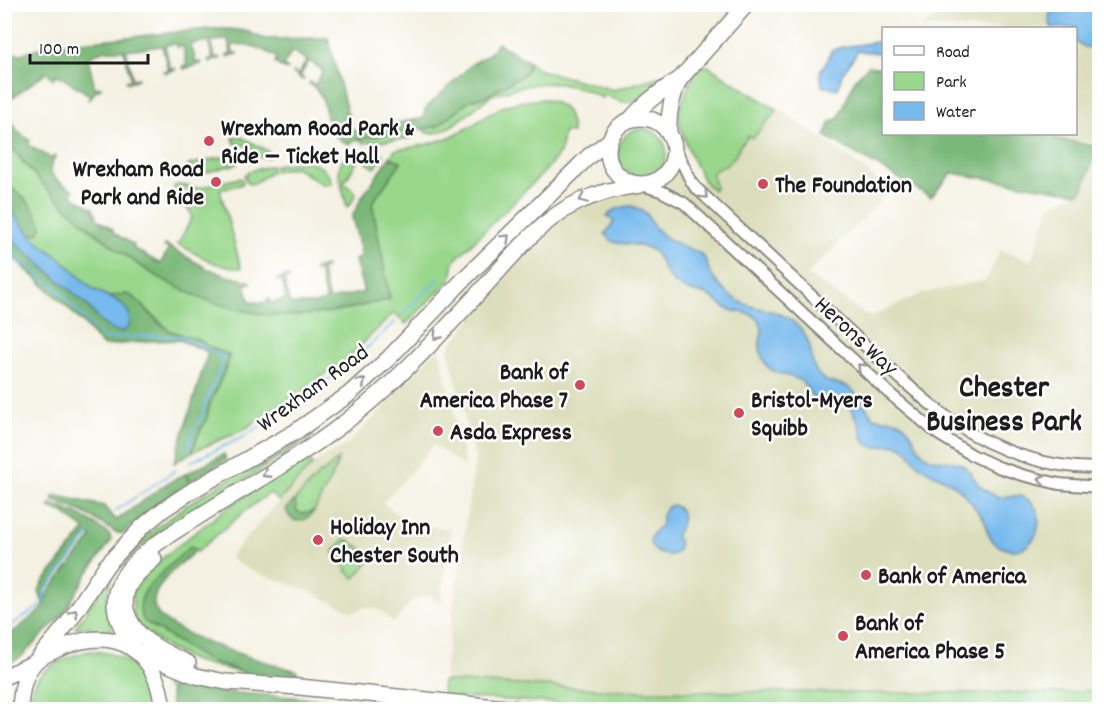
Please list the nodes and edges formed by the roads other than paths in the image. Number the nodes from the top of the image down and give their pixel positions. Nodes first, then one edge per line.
1 (747, 4) edge
2 (680, 79) junction
3 (631, 119) junction
4 (672, 139) junction
5 (609, 141) junction
6 (641, 185) junction
7 (1100, 468) edge
8 (1100, 486) edge
9 (181, 527) junction
10 (136, 650) junction
11 (37, 661) junction
12 (4, 677) edge
13 (299, 687) junction
14 (20, 706) edge
15 (163, 708) edge
16 (527, 710) edge

1 - 2 highway
2 - 3 highway
2 - 4 highway
3 - 4 highway
3 - 5 highway
4 - 6 highway
4 -> 7 street, Herons Way
5 - 6 highway
11 -> 5 highway, Wrexham Road
8 -> 6 street, Herons Way
6 -> 9 highway, Wrexham Road
9 - 10 highway, Wrexham Road
9 - 13 highway
10 - 11 highway
10 - 13 highway
10 - 15 highway, Wrexham Road
11 - 12 highway
11 - 14 highway
13 - 16 highway

